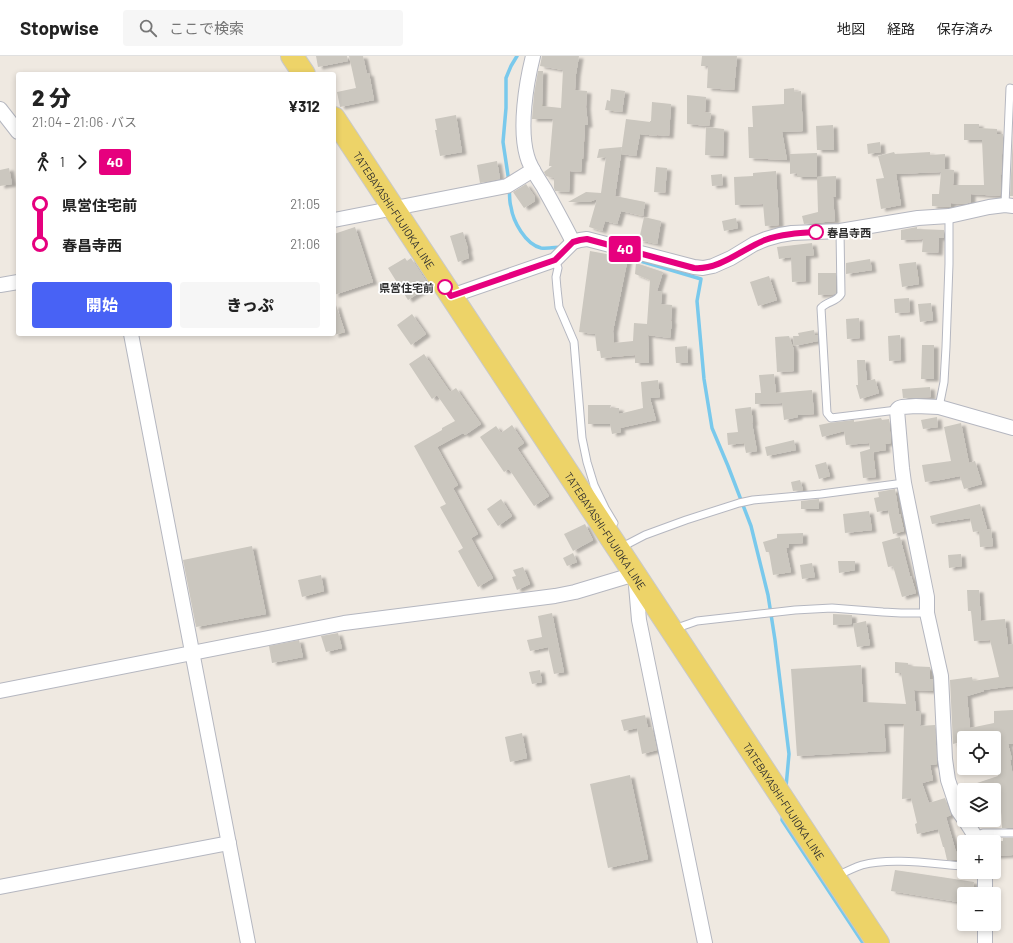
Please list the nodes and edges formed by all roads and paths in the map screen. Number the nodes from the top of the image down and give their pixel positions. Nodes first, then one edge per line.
1 (292, 56) edge
2 (533, 56) edge
3 (303, 72) edge
4 (1013, 89) edge
5 (0, 110) edge
6 (336, 121) edge
7 (16, 130) edge
8 (532, 170) junction
9 (1009, 205) edge
10 (394, 208) junction
11 (949, 216) junction
12 (336, 220) edge
13 (840, 231) junction
14 (573, 242) junction
15 (555, 260) junction
16 (16, 282) edge
17 (0, 285) edge
18 (451, 296) junction
19 (131, 336) edge
20 (939, 406) junction
21 (897, 410) junction
22 (1013, 428) edge
23 (904, 483) junction
24 (616, 527) dead end
25 (622, 544) junction
26 (634, 574) junction
27 (927, 613) junction
28 (672, 630) junction
29 (192, 653) junction
30 (0, 690) edge
31 (957, 807) edge
32 (1013, 833) edge
33 (981, 835) edge
34 (229, 843) junction
35 (957, 866) edge
36 (834, 877) junction
37 (0, 887) edge
38 (985, 931) edge
39 (248, 943) edge
40 (706, 943) edge
41 (878, 943) edge
42 (985, 943) edge

1 - 3 main road
2 - 8 street
4 - 9 lane
5 - 7 street
6 - 10 main road, TATEBAYASHI-FUJIOKA LINE
8 - 10 street
8 - 14 street
9 - 11 street
10 - 12 street
10 - 18 main road, TATEBAYASHI-FUJIOKA LINE
11 - 13 street
11 - 20 lane
13 - 14 street
13 - 21 lane
14 - 15 street
15 - 18 street
15 - 24 lane
16 - 17 street
18 - 25 main road, TATEBAYASHI-FUJIOKA LINE
19 - 29 street
20 - 21 street
20 - 22 street
21 - 23 street
23 - 25 lane
23 - 27 street
25 - 26 main road, TATEBAYASHI-FUJIOKA LINE
26 - 28 main road, TATEBAYASHI-FUJIOKA LINE
26 - 29 street
26 - 40 street
27 - 28 lane
27 - 31 street
28 - 36 main road, TATEBAYASHI-FUJIOKA LINE
29 - 30 street
29 - 34 street
32 - 33 lane
34 - 37 street
34 - 39 street
35 - 36 lane
36 - 41 main road, TATEBAYASHI-FUJIOKA LINE
38 - 42 street

